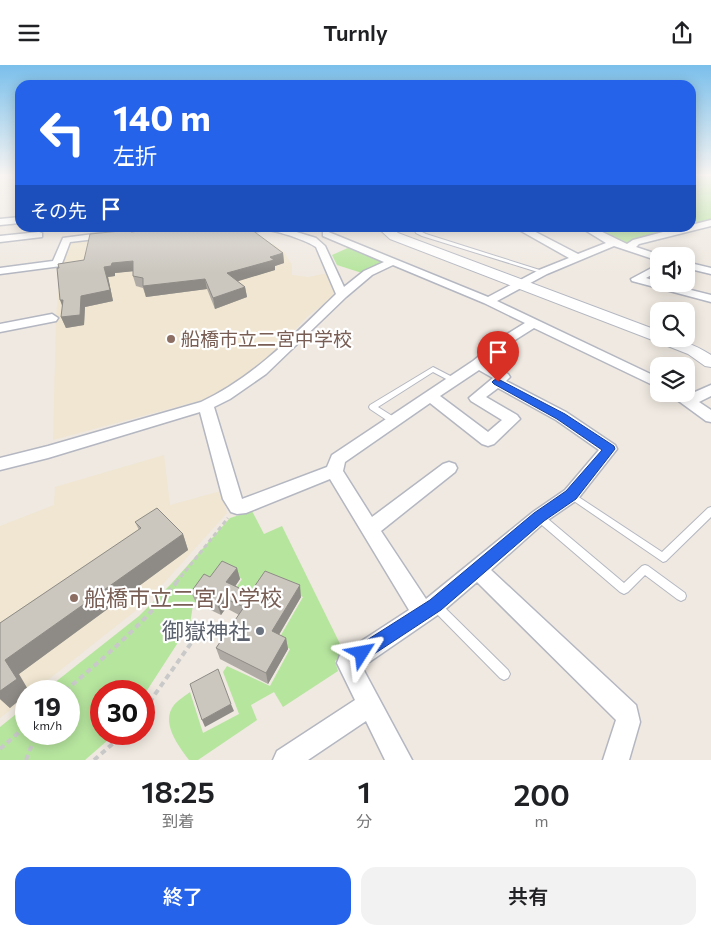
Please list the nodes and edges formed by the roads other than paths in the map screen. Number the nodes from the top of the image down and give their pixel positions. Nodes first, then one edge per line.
1 (15, 220) edge
2 (0, 222) edge
3 (711, 223) edge
4 (696, 227) edge
5 (696, 229) edge
6 (124, 232) edge
7 (219, 232) edge
8 (244, 232) edge
9 (284, 232) edge
10 (332, 232) edge
11 (389, 232) edge
12 (418, 232) edge
13 (527, 232) edge
14 (593, 232) edge
15 (677, 232) edge
16 (39, 235) dead end
17 (326, 235) junction
18 (711, 236) edge
19 (0, 239) edge
20 (313, 240) junction
21 (614, 243) junction
22 (628, 248) junction
23 (650, 255) edge
24 (574, 257) junction
25 (391, 262) junction
26 (695, 267) edge
27 (0, 271) edge
28 (711, 271) edge
29 (543, 272) junction
30 (650, 272) edge
31 (650, 283) edge
32 (517, 285) junction
33 (685, 292) edge
34 (342, 295) junction
35 (711, 299) edge
36 (488, 301) junction
37 (52, 318) dead end
38 (534, 323) junction
39 (0, 328) edge
40 (650, 334) edge
41 (683, 347) edge
42 (711, 362) edge
43 (478, 364) junction
44 (650, 380) edge
45 (454, 381) junction
46 (498, 382) junction
47 (711, 390) edge
48 (430, 396) junction
49 (695, 398) edge
50 (690, 402) edge
51 (206, 405) junction
52 (711, 417) edge
53 (394, 421) junction
54 (0, 464) edge
55 (449, 468) dead end
56 (334, 471) junction
57 (571, 495) junction
58 (711, 511) edge
59 (539, 517) junction
60 (370, 529) junction
61 (478, 569) junction
62 (681, 596) dead end
63 (429, 609) junction
64 (504, 674) dead end
65 (370, 704) junction
66 (286, 760) edge
67 (400, 760) edge
68 (616, 760) edge

1 - 2 street
3 - 4 street
5 - 18 street
6 - 27 street
7 - 8 street
9 - 20 street
10 - 17 street
11 - 32 street
12 - 29 lane
13 - 24 street
14 - 21 street
15 - 22 street
16 - 19 street
17 - 20 street
17 - 25 street
20 - 34 street
21 - 22 street
21 - 24 street
22 - 23 street
24 - 29 street
25 - 34 street
25 - 36 street
26 - 28 street
29 - 32 street
30 - 31 street
32 - 36 street
32 - 40 street
33 - 35 street
34 - 51 street
36 - 38 street
37 - 39 street
38 - 43 street
38 - 44 street
41 - 42 street
43 - 45 street
43 - 46 street
45 - 48 street
45 - 53 lane
46 - 48 street
46 - 57 street
47 - 49 street
48 - 53 street
50 - 52 street
51 - 54 street
51 - 56 street
53 - 56 street
55 - 60 street
56 - 60 street
57 - 58 lane
57 - 59 street
59 - 61 street
59 - 62 lane
60 - 63 street
61 - 63 street
61 - 68 street
63 - 64 lane
63 - 65 street
65 - 66 street
65 - 67 street

